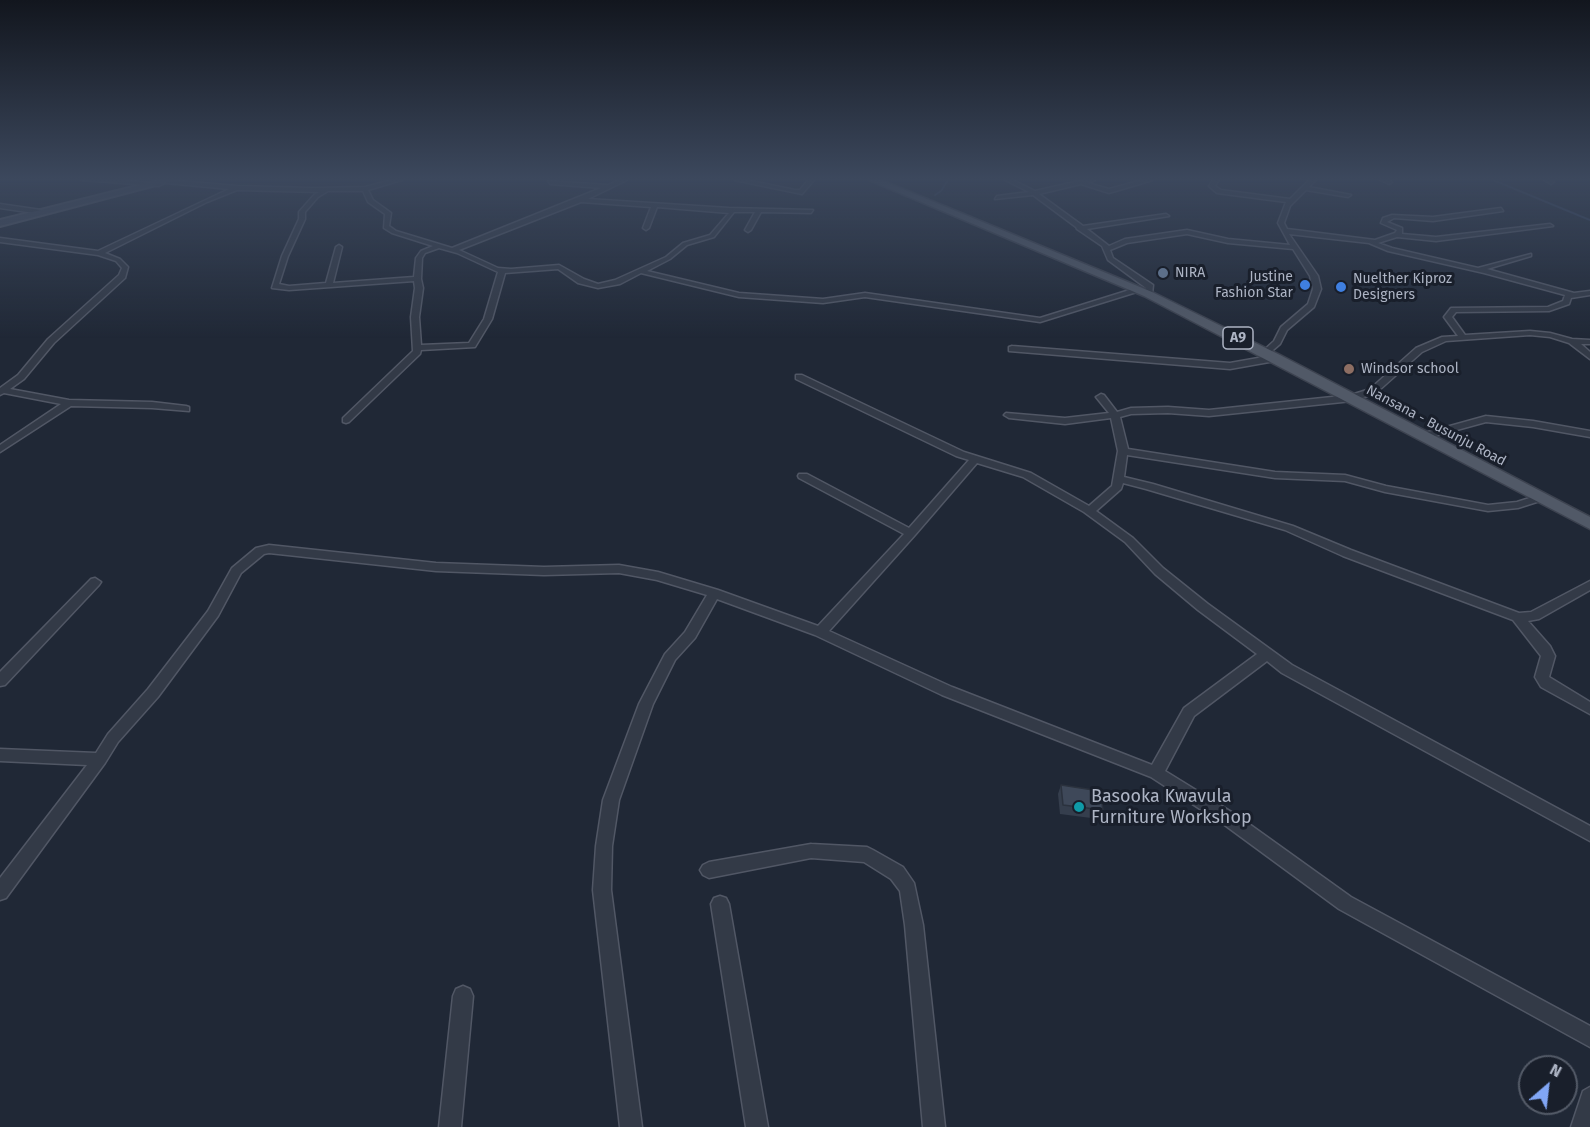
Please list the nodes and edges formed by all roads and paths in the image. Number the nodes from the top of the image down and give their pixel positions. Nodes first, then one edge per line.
1 (141, 233) edge
2 (296, 233) edge
3 (398, 233) edge
4 (497, 233) edge
5 (715, 233) edge
6 (1000, 233) edge
7 (1085, 233) edge
8 (1183, 233) edge
9 (1190, 233) edge
10 (1285, 233) edge
11 (1296, 233) edge
12 (1490, 233) edge
13 (1398, 235) joint
14 (0, 240) edge
15 (1370, 242) junction
16 (339, 247) dead end
17 (436, 247) junction
18 (1295, 247) junction
19 (1108, 249) junction
20 (452, 250) junction
21 (99, 253) junction
22 (1529, 255) dead end
23 (502, 271) junction
24 (640, 271) junction
25 (1484, 271) junction
26 (417, 279) junction
27 (328, 285) junction
28 (1143, 292) junction
29 (1590, 293) edge
30 (1574, 295) junction
31 (1462, 336) junction
32 (1572, 341) junction
33 (1590, 342) edge
34 (418, 348) junction
35 (1012, 349) dead end
36 (1271, 355) junction
37 (1590, 356) edge
38 (799, 377) dead end
39 (1, 391) edge
40 (1101, 397) dead end
41 (1352, 398) junction
42 (69, 403) junction
43 (186, 409) dead end
44 (1009, 415) dead end
45 (1115, 416) junction
46 (346, 420) dead end
47 (1590, 434) edge
48 (1424, 436) junction
49 (0, 449) edge
50 (1123, 452) junction
51 (975, 459) junction
52 (802, 476) dead end
53 (1118, 479) junction
54 (1539, 498) junction
55 (1088, 510) junction
56 (1590, 524) edge
57 (911, 533) junction
58 (95, 582) dead end
59 (1590, 585) edge
60 (714, 594) junction
61 (1518, 617) junction
62 (820, 632) junction
63 (1267, 654) junction
64 (0, 681) edge
65 (1590, 709) edge
66 (0, 755) edge
67 (100, 759) junction
68 (1156, 773) junction
69 (1590, 834) edge
70 (709, 870) dead end
71 (0, 892) edge
72 (720, 904) dead end
73 (463, 996) dead end
74 (1590, 1037) edge
75 (1590, 1098) edge
76 (450, 1127) edge
77 (631, 1127) edge
78 (758, 1127) edge
79 (934, 1127) edge
80 (1582, 1127) edge

1 - 21 street
2 - 27 street
3 - 17 street
4 - 20 street
5 - 24 street
6 - 28 main road, Nansana - Busunju Road / A9
7 - 19 street
8 - 19 street
9 - 18 street
10 - 18 street
11 - 15 street
12 - 13 street
13 - 15 street
14 - 21 street
15 - 25 street
16 - 27 street
17 - 20 street
17 - 26 street
18 - 36 street
19 - 28 street
20 - 23 street
21 - 39 street
22 - 25 street
23 - 24 street
23 - 34 street
24 - 28 street
25 - 30 street
26 - 27 street
26 - 34 street
28 - 36 main road, Nansana - Busunju Road / A9
29 - 30 street
30 - 31 street
31 - 32 street
31 - 41 street
32 - 33 street
32 - 37 street
34 - 46 street
35 - 36 street
36 - 41 main road, Nansana - Busunju Road / A9
38 - 51 street
39 - 42 street
40 - 45 street
41 - 45 street
41 - 48 main road, Nansana - Busunju Road / A9
42 - 43 street
42 - 49 street
44 - 45 street
45 - 50 street
47 - 48 street
48 - 54 main road, Nansana - Busunju Road / A9
50 - 53 street
50 - 54 street
51 - 55 street
51 - 57 street
52 - 57 street
53 - 55 street
53 - 61 street
54 - 56 main road, Nansana - Busunju Road / A9
55 - 63 street
57 - 62 street
58 - 64 street
59 - 61 street
60 - 62 street
60 - 67 street
60 - 77 street
61 - 65 street
62 - 68 street
63 - 68 street
63 - 69 street
66 - 67 street
67 - 71 street
68 - 74 street
70 - 79 street
72 - 78 street
73 - 76 street
75 - 80 street

